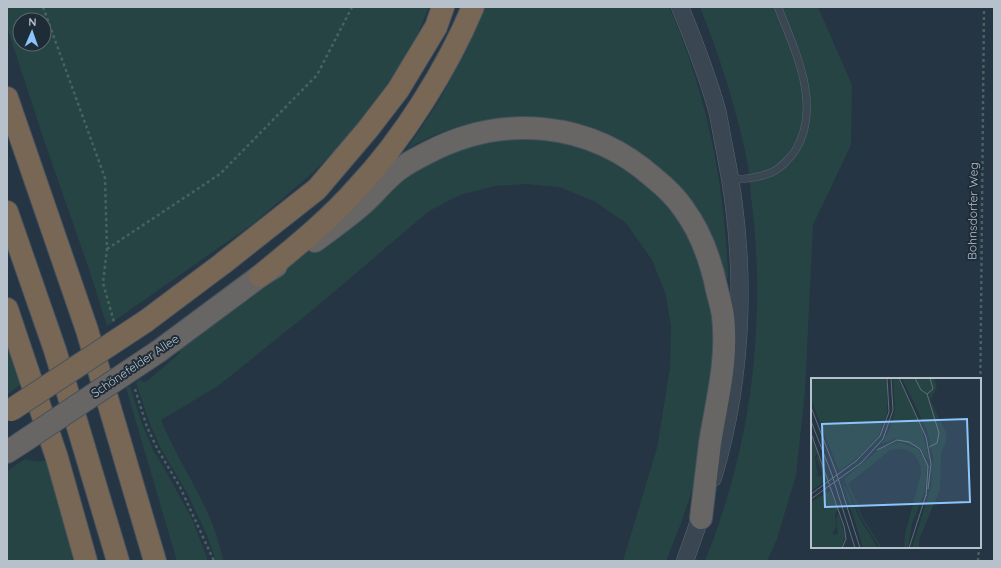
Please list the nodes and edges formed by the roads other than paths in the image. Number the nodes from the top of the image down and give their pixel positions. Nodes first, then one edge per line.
1 (443, 7) edge
2 (473, 7) edge
3 (680, 7) edge
4 (778, 7) edge
5 (7, 98) edge
6 (731, 180) junction
7 (7, 212) edge
8 (260, 276) junction
9 (7, 309) edge
10 (9, 412) edge
11 (14, 447) edge
12 (701, 518) junction
13 (86, 561) edge
14 (118, 561) edge
15 (155, 561) edge
16 (685, 561) edge

1 - 10 highway, bridge
2 - 8 highway
3 - 6 street
4 - 6 lane
5 - 15 highway
6 - 12 street
7 - 14 highway
8 - 11 highway, Schönefelder Allee, bridge
8 - 12 highway, Schönefelder Allee
9 - 13 highway
12 - 16 street

